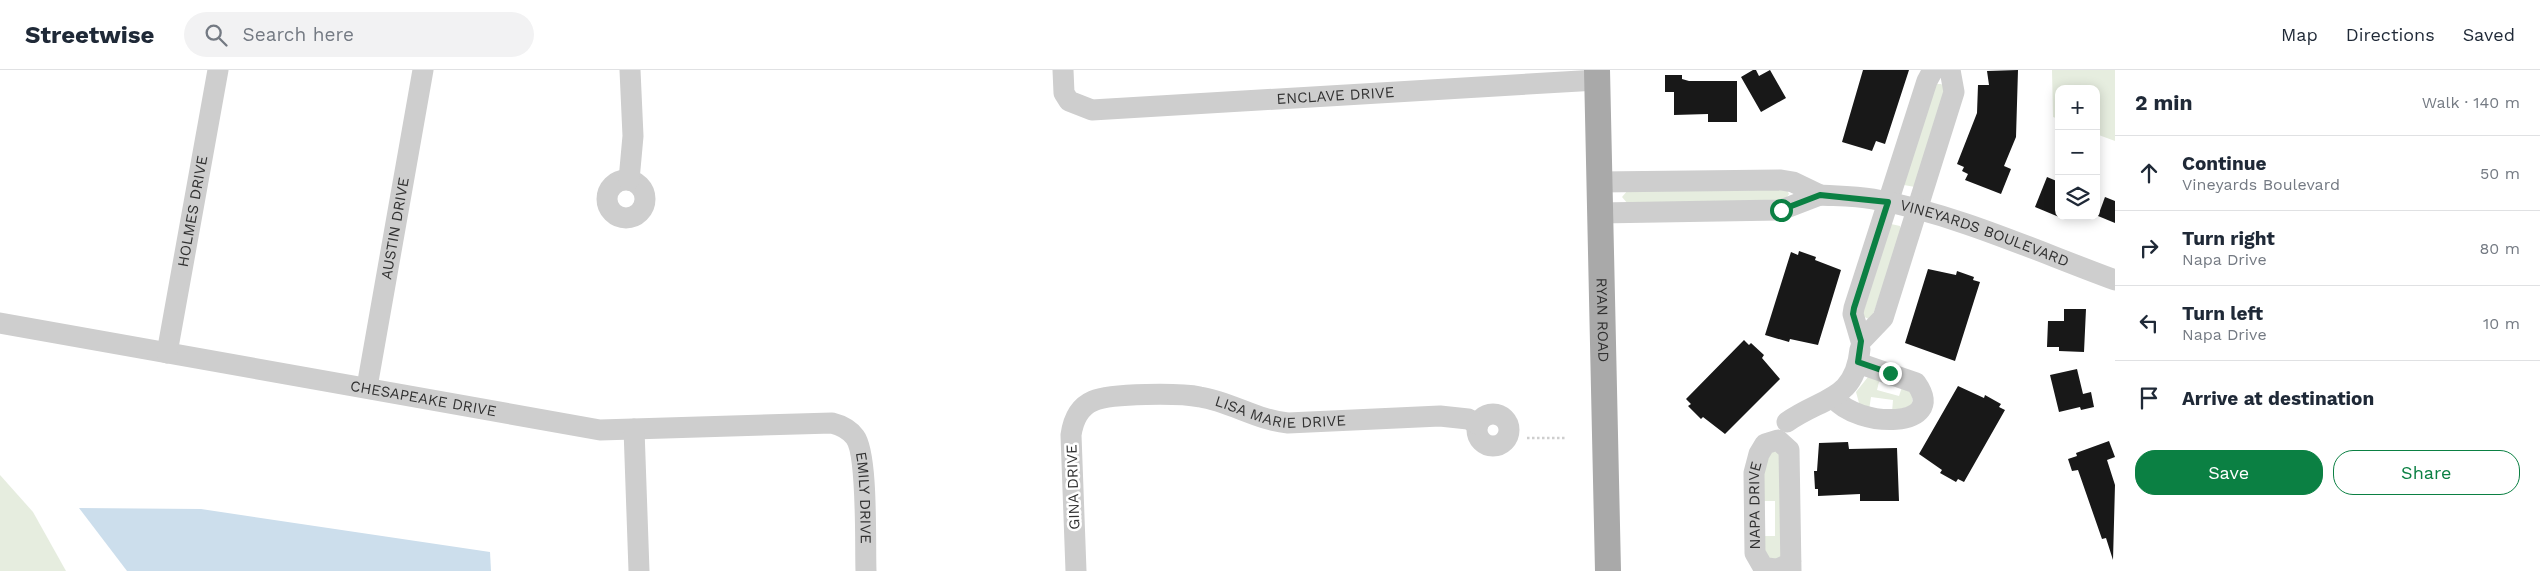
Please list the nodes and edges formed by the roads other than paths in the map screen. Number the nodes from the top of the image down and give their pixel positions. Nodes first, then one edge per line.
1 (218, 70) edge
2 (423, 70) edge
3 (630, 70) edge
4 (1063, 70) edge
5 (1933, 70) edge
6 (1950, 70) edge
7 (1597, 75) edge
8 (629, 180) dead end
9 (1599, 182) junction
10 (1820, 195) junction
11 (1888, 202) junction
12 (1916, 210) junction
13 (1599, 214) junction
14 (2115, 280) edge
15 (0, 312) edge
16 (0, 323) edge
17 (1861, 341) junction
18 (167, 353) junction
19 (1858, 362) junction
20 (366, 387) junction
21 (1834, 398) junction
22 (1084, 407) joint
23 (1788, 422) junction
24 (1478, 424) dead end
25 (634, 429) junction
26 (848, 430) joint
27 (1765, 444) junction
28 (1789, 450) junction
29 (1791, 566) edge
30 (1767, 569) edge
31 (639, 571) edge
32 (866, 571) edge
33 (1076, 571) edge
34 (1608, 571) edge

1 - 18 street, HOLMES DRIVE
2 - 20 street, AUSTIN DRIVE
3 - 8 street
4 - 7 street, ENCLAVE DRIVE
5 - 11 street, NAPA DRIVE
6 - 12 street
7 - 9 main road, RYAN ROAD
9 - 10 street, VINEYARDS BOULEVARD
9 - 13 main road, RYAN ROAD
10 - 11 street, VINEYARDS BOULEVARD
10 - 13 street, VINEYARDS BOULEVARD
11 - 12 street, VINEYARDS BOULEVARD
11 - 17 street, NAPA DRIVE
12 - 14 street, VINEYARDS BOULEVARD
12 - 17 street
13 - 34 main road, RYAN ROAD
15 - 16 street, CHESAPEAKE DRIVE
16 - 18 street, CHESAPEAKE DRIVE
17 - 19 street, NAPA DRIVE
18 - 20 street, CHESAPEAKE DRIVE
19 - 21 street, NAPA DRIVE
19 - 21 street
20 - 25 street, CHESAPEAKE DRIVE
21 - 23 street, NAPA DRIVE
22 - 24 street, LISA MARIE DRIVE
22 - 33 street, GINA DRIVE
23 - 27 street, NAPA DRIVE
23 - 28 street, NAPA DRIVE
25 - 26 street, CHESAPEAKE DRIVE
25 - 31 street
26 - 32 street, EMILY DRIVE
27 - 28 street, NAPA DRIVE
27 - 30 street, NAPA DRIVE
28 - 29 street, NAPA DRIVE
29 - 30 street, NAPA DRIVE

